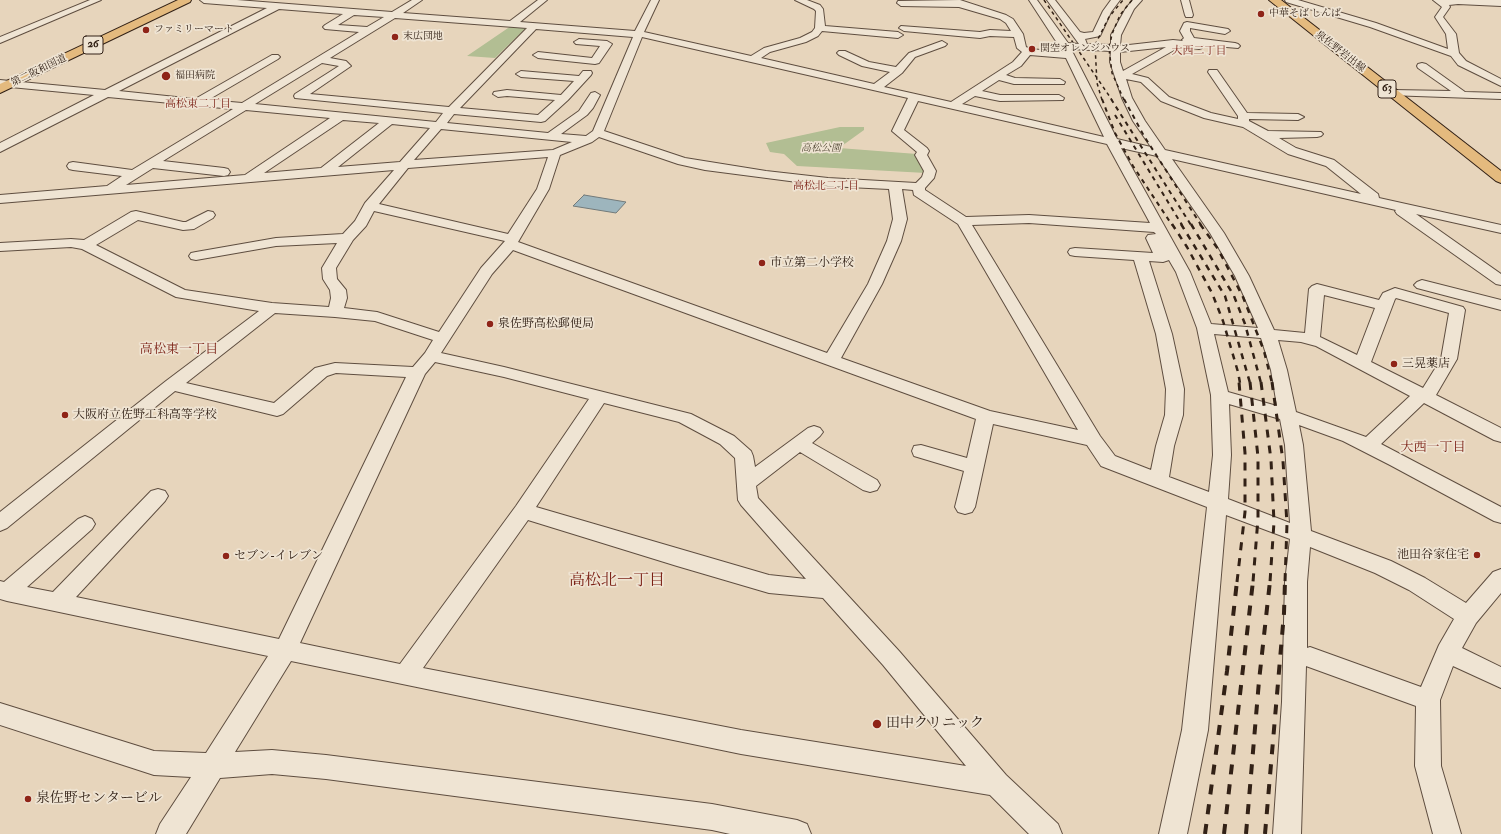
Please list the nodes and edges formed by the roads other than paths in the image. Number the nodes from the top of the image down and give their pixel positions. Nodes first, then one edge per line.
1 (97, 0) edge
2 (173, 0) edge
3 (186, 0) edge
4 (204, 0) edge
5 (290, 0) edge
6 (418, 0) edge
7 (543, 0) edge
8 (655, 0) edge
9 (799, 0) edge
10 (1033, 0) edge
11 (1051, 0) edge
12 (1116, 0) edge
13 (1138, 0) edge
14 (1185, 0) edge
15 (1274, 0) edge
16 (1289, 0) edge
17 (957, 2) edge
18 (1441, 2) edge
19 (901, 3) dead end
20 (1501, 3) edge
21 (277, 6) junction
22 (352, 12) junction
23 (393, 15) junction
24 (1189, 15) dead end
25 (512, 24) junction
26 (534, 26) junction
27 (820, 28) junction
28 (369, 30) junction
29 (1225, 31) dead end
30 (639, 34) junction
31 (1018, 34) junction
32 (1076, 34) junction
33 (523, 36) junction
34 (536, 37) dead end
35 (1145, 37) dead end
36 (0, 40) edge
37 (568, 40) dead end
38 (1120, 40) junction
39 (1190, 40) junction
40 (942, 44) dead end
41 (1064, 46) junction
42 (1085, 46) junction
43 (1198, 46) dead end
44 (1235, 46) dead end
45 (1173, 47) dead end
46 (1028, 52) junction
47 (842, 53) dead end
48 (1454, 54) junction
49 (538, 55) dead end
50 (1069, 56) junction
51 (321, 60) junction
52 (752, 60) junction
53 (274, 61) dead end
54 (595, 61) junction
55 (294, 66) dead end
56 (1422, 66) dead end
57 (308, 68) junction
58 (898, 71) junction
59 (1213, 72) dead end
60 (521, 74) dead end
61 (1122, 75) junction
62 (997, 76) junction
63 (582, 79) junction
64 (1060, 82) dead end
65 (1501, 83) edge
66 (3, 85) edge
67 (876, 88) junction
68 (972, 92) junction
69 (108, 93) junction
70 (1392, 93) junction
71 (498, 94) dead end
72 (595, 95) dead end
73 (1463, 95) junction
74 (915, 96) junction
75 (1501, 96) edge
76 (564, 98) junction
77 (1059, 98) dead end
78 (197, 102) junction
79 (952, 106) junction
80 (246, 107) junction
81 (452, 110) junction
82 (341, 116) junction
83 (1298, 117) dead end
84 (1243, 119) junction
85 (389, 121) junction
86 (439, 125) junction
87 (1264, 134) junction
88 (1317, 134) dead end
89 (551, 136) junction
90 (593, 137) junction
91 (1112, 142) junction
92 (0, 148) edge
93 (1160, 152) junction
94 (555, 154) junction
95 (154, 164) junction
96 (404, 164) junction
97 (73, 166) dead end
98 (325, 171) junction
99 (227, 172) dead end
100 (136, 174) junction
101 (249, 178) junction
102 (1501, 178) edge
103 (894, 185) junction
104 (919, 186) junction
105 (109, 190) junction
106 (0, 199) edge
107 (1384, 203) junction
108 (370, 206) junction
109 (1139, 212) dead end
110 (208, 215) dead end
111 (963, 221) junction
112 (1153, 228) junction
113 (1501, 230) edge
114 (347, 238) junction
115 (512, 242) junction
116 (86, 245) junction
117 (0, 247) edge
118 (1075, 252) dead end
119 (196, 256) dead end
120 (1140, 257) junction
121 (1501, 281) edge
122 (1422, 285) dead end
123 (1501, 305) edge
124 (1385, 306) junction
125 (272, 308) junction
126 (335, 312) junction
127 (1205, 328) junction
128 (1268, 334) junction
129 (442, 338) junction
130 (1312, 340) junction
131 (431, 356) junction
132 (831, 360) junction
133 (1362, 364) junction
134 (417, 372) junction
135 (172, 385) junction
136 (1220, 395) junction
137 (600, 396) junction
138 (1424, 397) junction
139 (1286, 414) junction
140 (986, 416) junction
141 (1501, 436) edge
142 (1093, 440) junction
143 (1368, 446) junction
144 (921, 450) dead end
145 (974, 467) junction
146 (1159, 481) junction
147 (747, 483) junction
148 (870, 485) dead end
149 (158, 496) dead end
150 (1218, 504) junction
151 (965, 507) dead end
152 (523, 511) junction
153 (1501, 516) edge
154 (0, 523) edge
155 (85, 524) dead end
156 (1301, 534) junction
157 (1501, 578) edge
158 (830, 590) junction
159 (4, 591) edge
160 (58, 602) junction
161 (1468, 616) junction
162 (284, 650) junction
163 (1446, 652) junction
164 (1310, 657) dead end
165 (405, 675) junction
166 (1501, 678) edge
167 (1428, 700) junction
168 (0, 714) edge
169 (212, 766) junction
170 (997, 784) junction
171 (170, 834) edge
172 (797, 834) edge
173 (1048, 834) edge
174 (1173, 834) edge
175 (1287, 834) edge
176 (1447, 834) edge

1 - 36 street
2 - 66 main road, 第二阪和国道 / 26
3 - 66 main road, 第二阪和国道 / 26
4 - 21 street
5 - 21 street
6 - 23 street
7 - 25 street
8 - 30 street
9 - 27 street
10 - 41 street
11 - 32 street
12 - 32 street
13 - 38 street
14 - 24 street
15 - 70 main road, 泉佐野岩出線 / 63
16 - 48 street
17 - 19 street
17 - 31 street
18 - 20 street
18 - 48 street
21 - 22 street
21 - 69 street
22 - 23 street
22 - 28 street
23 - 25 street
23 - 28 street
25 - 26 street
26 - 30 street
26 - 33 street
27 - 31 street
27 - 52 street
28 - 51 street
29 - 39 street
30 - 52 street
30 - 90 street
31 - 46 street
32 - 42 street
33 - 34 street
33 - 81 street
35 - 39 street
37 - 54 street
38 - 42 street
38 - 43 street
38 - 61 street
39 - 44 street
40 - 58 street
41 - 42 street
41 - 50 street
45 - 61 street
46 - 50 street
46 - 62 street
47 - 58 street
48 - 65 street
49 - 54 street
50 - 91 street
51 - 57 street
51 - 81 street
52 - 67 street
53 - 78 street
54 - 63 street
55 - 57 street
56 - 73 street
57 - 80 street
58 - 67 street
59 - 84 street
60 - 63 street
61 - 84 street
61 - 93 street
62 - 64 street
62 - 68 street
63 - 76 street
66 - 69 street
67 - 74 street
68 - 77 street
68 - 79 street
69 - 78 street
69 - 92 street
70 - 73 street
70 - 102 main road, 泉佐野岩出線 / 63
71 - 76 street
72 - 89 street
73 - 75 street
74 - 79 street
74 - 104 street
76 - 81 street
78 - 80 street
79 - 91 street
80 - 82 street
80 - 95 street
81 - 86 street
82 - 85 street
82 - 101 street
83 - 84 street
84 - 87 street
85 - 86 street
85 - 98 street
86 - 89 street
86 - 96 street
87 - 88 street
87 - 107 street
89 - 90 street
90 - 94 street
90 - 103 street
91 - 93 street
91 - 112 street
93 - 107 street
93 - 128 street
94 - 96 street
94 - 115 street
95 - 99 street
95 - 100 street
96 - 98 street
96 - 108 street
97 - 100 street
98 - 101 street
100 - 105 street
101 - 105 street
103 - 104 street
103 - 132 street
104 - 111 street
105 - 106 street
107 - 113 street
107 - 121 street
108 - 114 street
108 - 115 street
109 - 112 street
110 - 116 street
111 - 112 street
111 - 142 street
112 - 120 street
112 - 127 street
114 - 119 street
114 - 126 street
115 - 129 street
115 - 132 street
116 - 117 street
116 - 125 street
118 - 120 street
120 - 146 street
122 - 123 street
124 - 130 street
124 - 133 street
124 - 138 street
125 - 126 street
125 - 135 street
126 - 129 street
127 - 128 street
127 - 136 street
128 - 130 street
128 - 139 street
129 - 131 street
130 - 133 street
131 - 134 street
131 - 137 street
132 - 140 street
133 - 138 street
134 - 135 street
134 - 162 street
135 - 154 street
136 - 139 street
136 - 150 street
137 - 147 street
137 - 152 street
138 - 141 street
138 - 143 street
139 - 143 street
139 - 156 street
140 - 142 street
140 - 145 street
142 - 146 street
143 - 153 street
144 - 145 street
145 - 151 street
146 - 150 street
147 - 148 street
147 - 158 street
149 - 160 street
150 - 156 street
150 - 174 street
152 - 158 street
152 - 165 street
155 - 159 street
156 - 161 street
156 - 175 street
157 - 161 street
158 - 170 street
159 - 160 street
160 - 162 street
161 - 163 street
162 - 165 street
162 - 169 street
163 - 166 street
163 - 167 street
164 - 167 street
165 - 170 street
167 - 176 street
168 - 169 street
169 - 171 street
169 - 172 street
170 - 173 street

